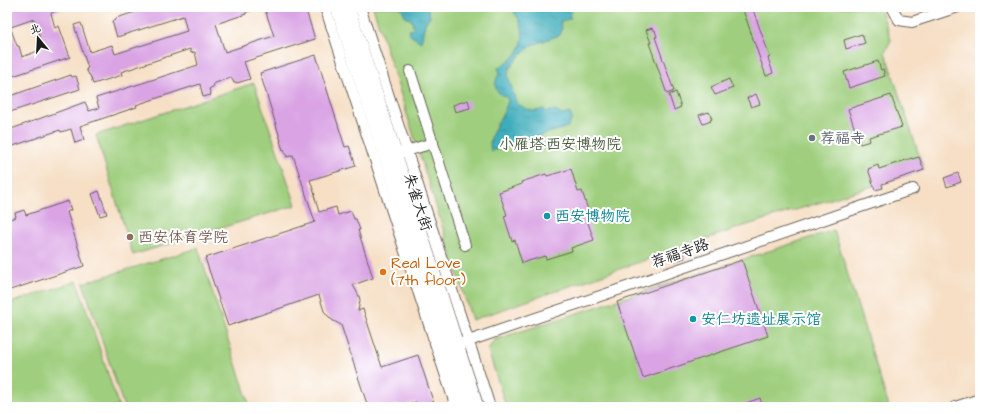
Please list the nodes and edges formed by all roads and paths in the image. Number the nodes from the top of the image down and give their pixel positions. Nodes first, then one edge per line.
1 (325, 7) edge
2 (337, 7) edge
3 (348, 7) edge
4 (360, 7) edge
5 (892, 7) edge
6 (958, 7) edge
7 (410, 71) dead end
8 (433, 143) junction
9 (401, 153) junction
10 (913, 189) dead end
11 (465, 245) dead end
12 (463, 343) junction
13 (980, 399) edge
14 (456, 407) edge
15 (467, 407) edge
16 (477, 407) edge
17 (490, 407) edge
18 (955, 407) edge

1 - 14 street
2 - 15 main road, 朱雀大街
3 - 9 main road, 朱雀大街
4 - 9 street
5 - 6 street
7 - 8 street
8 - 9 street
8 - 11 street
9 - 12 main road, 朱雀大街
10 - 12 street, 荐福寺路
12 - 16 main road, 朱雀大街
12 - 17 street
13 - 18 street

